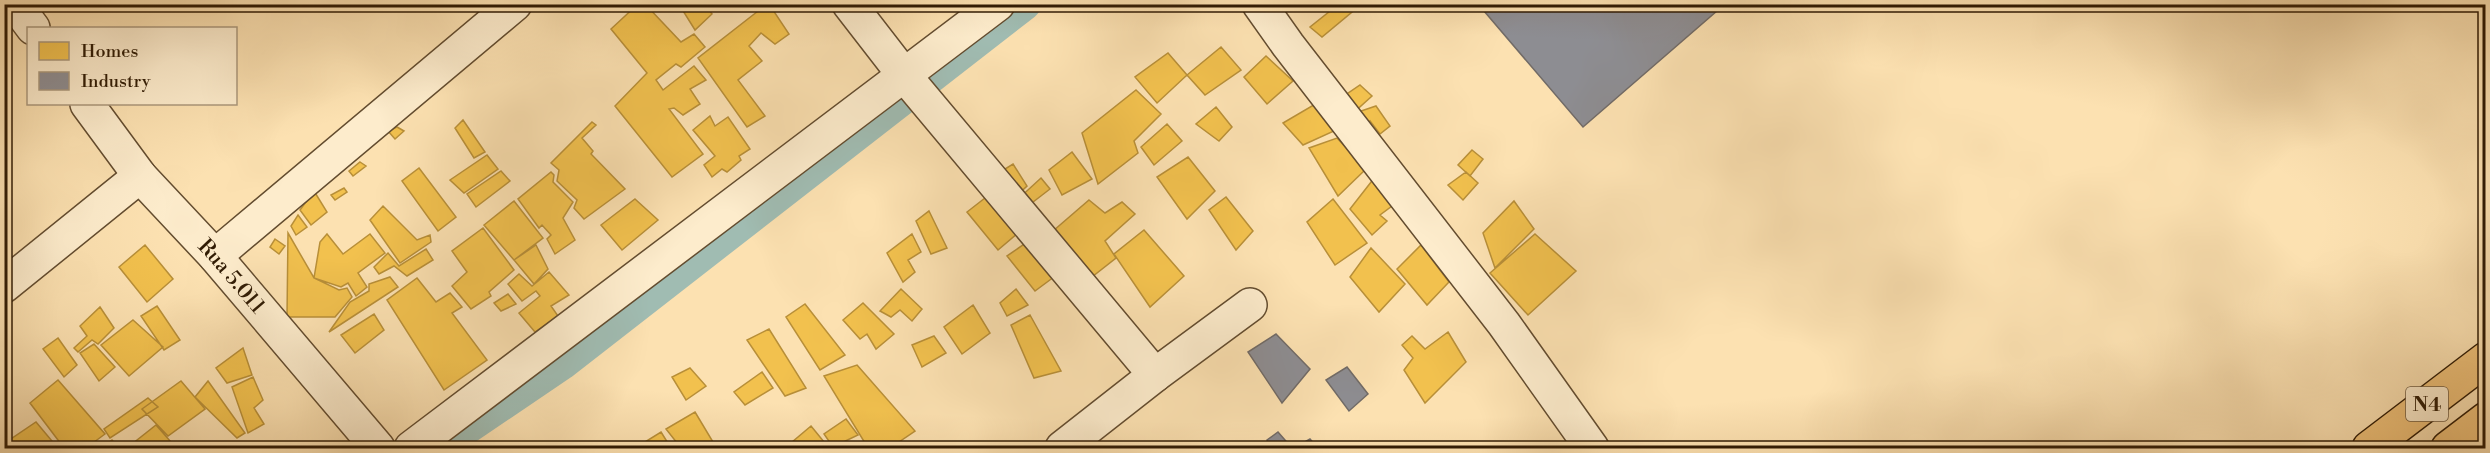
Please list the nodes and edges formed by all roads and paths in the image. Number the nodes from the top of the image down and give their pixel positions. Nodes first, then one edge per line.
1 (515, 4) edge
2 (849, 4) edge
3 (998, 4) edge
4 (1260, 4) edge
5 (904, 75) junction
6 (88, 105) edge
7 (140, 176) junction
8 (215, 256) junction
9 (4, 286) edge
10 (1250, 305) dead end
11 (2486, 359) edge
12 (1155, 375) junction
13 (2486, 419) edge
14 (378, 448) edge
15 (411, 448) edge
16 (1062, 448) edge
17 (1592, 448) edge
18 (2369, 448) edge
19 (2448, 448) edge

1 - 8 street
2 - 5 street
3 - 5 street
4 - 17 street
5 - 12 street
5 - 15 street
6 - 7 street, Rua 5.011
7 - 8 street, Rua 5.011
7 - 9 street
8 - 14 street, Rua 5.011
10 - 12 street
11 - 18 highway, N4
12 - 16 street
13 - 19 highway, N4

